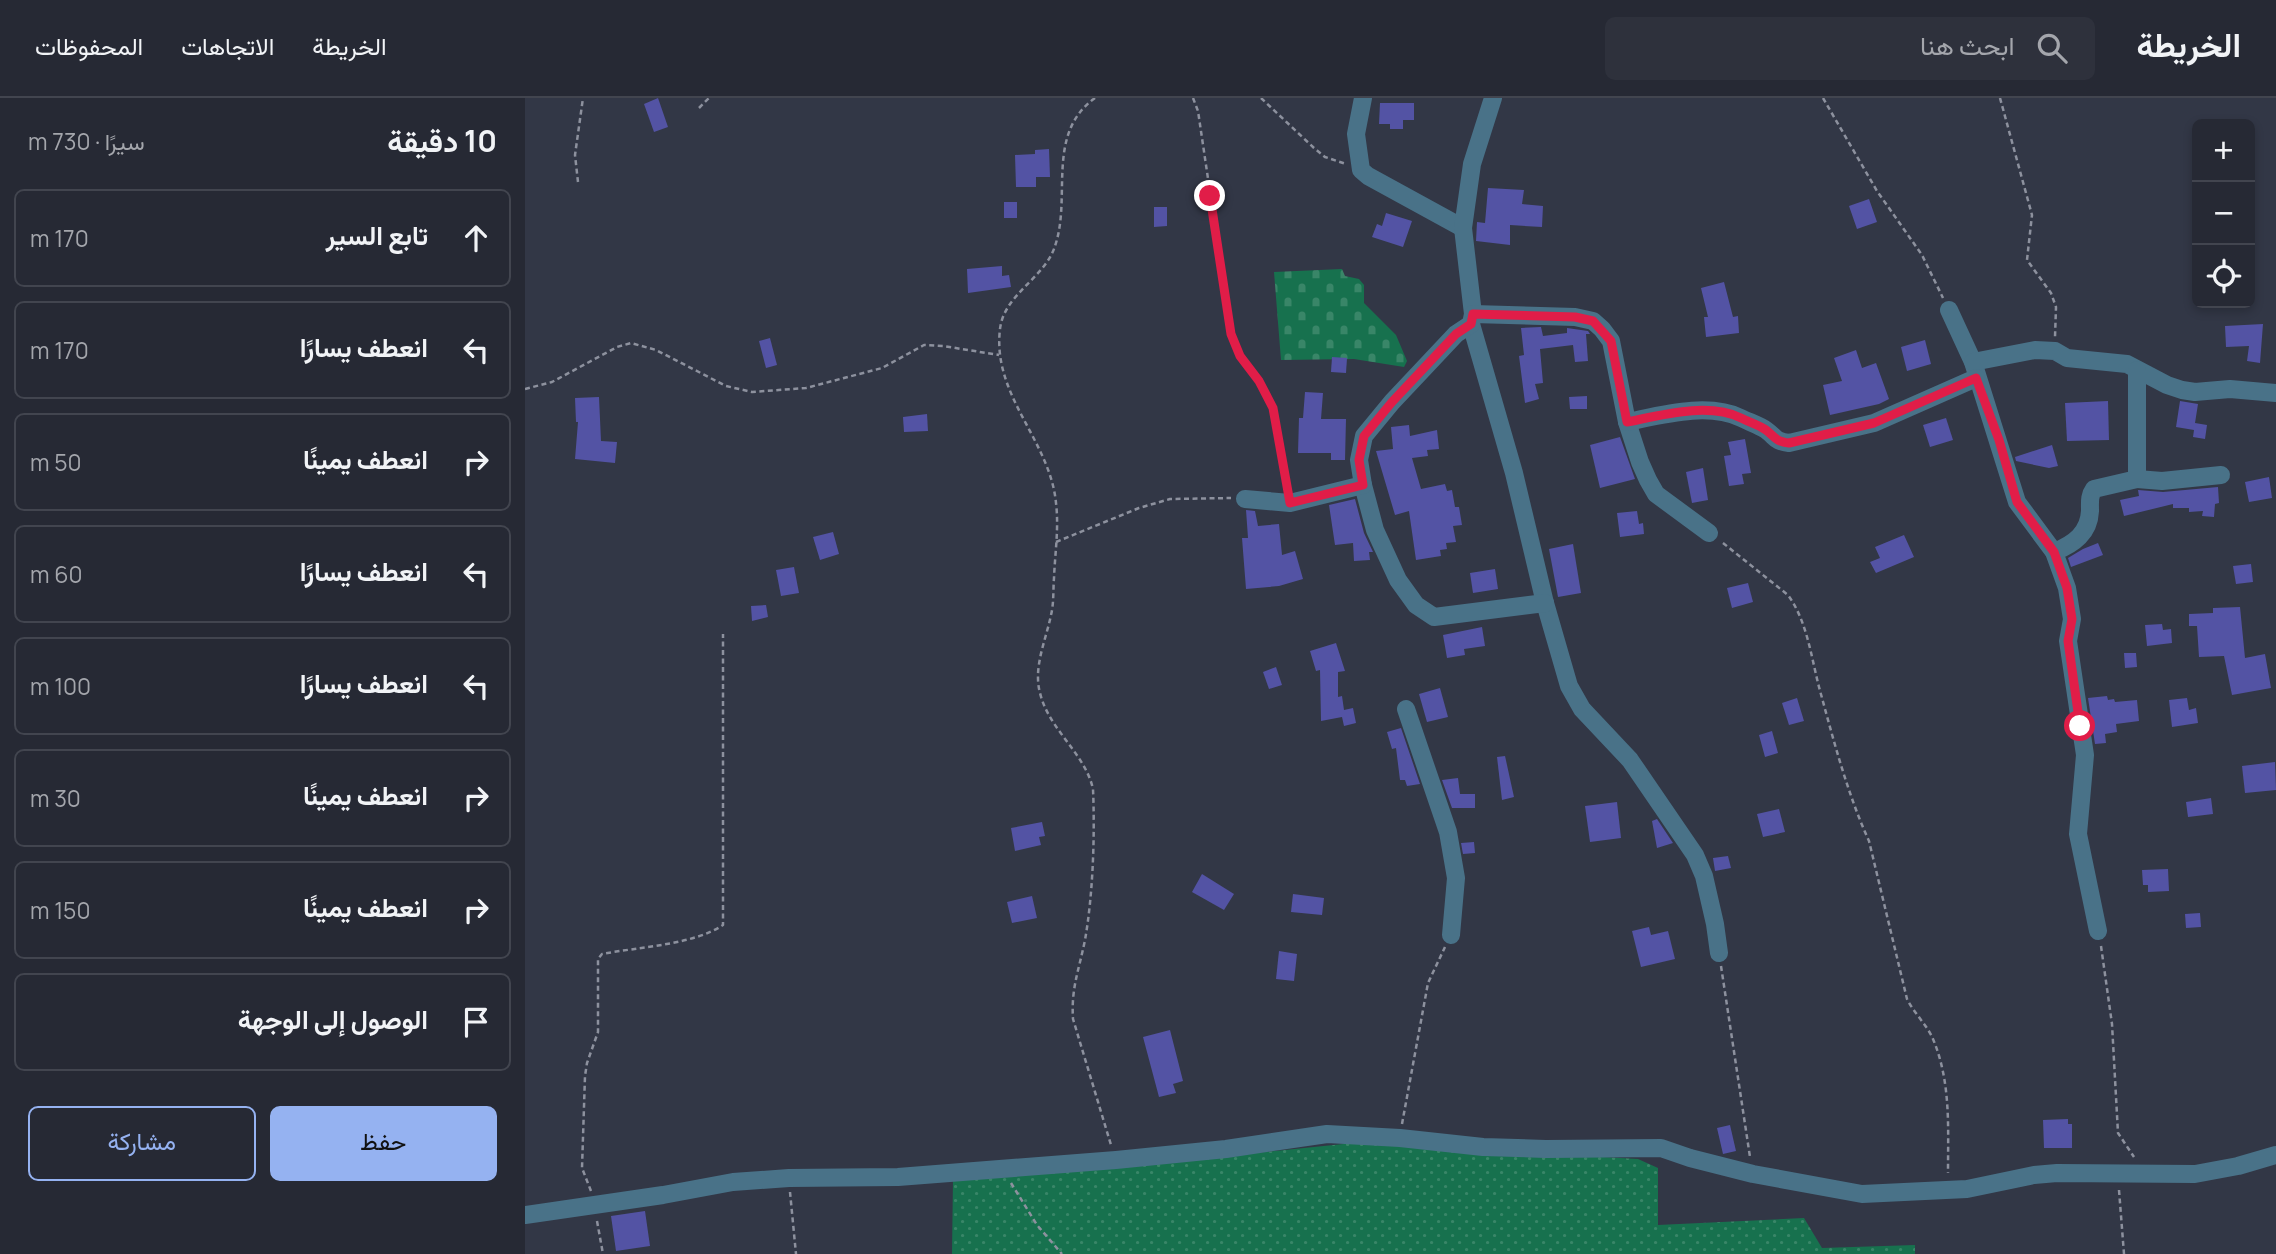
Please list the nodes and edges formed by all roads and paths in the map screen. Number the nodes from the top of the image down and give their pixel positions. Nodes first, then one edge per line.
1 (583, 98) edge
2 (709, 98) edge
3 (1095, 98) edge
4 (1193, 98) edge
5 (1261, 98) edge
6 (1363, 98) edge
7 (1493, 98) edge
8 (1823, 98) edge
9 (2000, 98) edge
10 (699, 108) dead end
11 (1361, 170) junction
12 (578, 182) dead end
13 (1463, 228) junction
14 (1949, 310) joint
15 (1472, 319) junction
16 (2055, 351) junction
17 (999, 355) junction
18 (1975, 370) junction
19 (2137, 370) junction
20 (525, 389) edge
21 (2276, 393) edge
22 (1627, 422) junction
23 (2221, 475) dead end
24 (2137, 479) junction
25 (1363, 485) junction
26 (1245, 499) joint
27 (1290, 503) junction
28 (1709, 533) joint
29 (1056, 542) junction
30 (2054, 552) junction
31 (1545, 603) junction
32 (723, 634) dead end
33 (1406, 709) dead end
34 (2098, 931) joint
35 (1451, 935) joint
36 (1719, 953) joint
37 (1400, 1138) junction
38 (2276, 1155) edge
39 (1116, 1160) junction
40 (1006, 1168) junction
41 (2118, 1173) junction
42 (1753, 1174) junction
43 (2140, 1174) junction
44 (789, 1178) junction
45 (1948, 1191) junction
46 (595, 1206) junction
47 (525, 1215) edge
48 (603, 1254) edge
49 (796, 1254) edge
50 (1062, 1254) edge
51 (2124, 1254) edge

1 - 12 path
2 - 10 path
3 - 17 path
4 - 27 path
5 - 11 path
6 - 11 street
7 - 13 street
8 - 14 path
9 - 16 path
11 - 13 street
13 - 15 street
14 - 18 street
15 - 22 street
15 - 25 street
15 - 31 street
16 - 18 street
16 - 19 street
17 - 20 path
17 - 29 path
18 - 22 street
18 - 30 street
19 - 21 street
19 - 24 street
22 - 28 street
23 - 24 street
24 - 30 street
25 - 27 street
25 - 31 street
26 - 27 street
26 - 29 path
28 - 45 path
29 - 39 path
30 - 34 street
31 - 36 street
32 - 46 path
33 - 35 street
34 - 43 path
35 - 37 path
36 - 42 path
37 - 39 street
37 - 42 street
38 - 43 street
39 - 40 street
40 - 44 street
40 - 50 path
41 - 43 street
41 - 45 street
41 - 51 path
42 - 45 street
44 - 46 street
44 - 49 path
46 - 47 street
46 - 48 path

